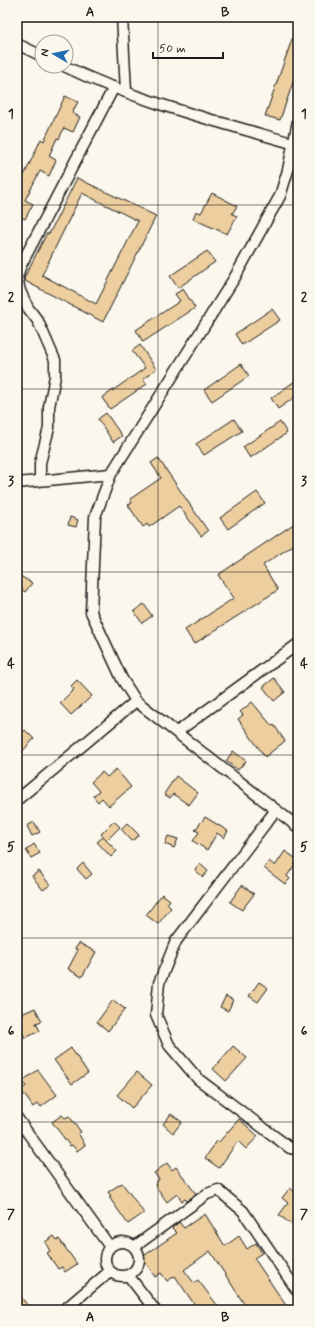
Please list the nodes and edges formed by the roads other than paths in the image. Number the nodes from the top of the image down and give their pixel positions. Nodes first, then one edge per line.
1 (122, 17) edge
2 (17, 44) edge
3 (34, 52) edge
4 (74, 70) edge
5 (114, 87) junction
6 (126, 91) junction
7 (298, 121) edge
8 (292, 143) junction
9 (111, 474) junction
10 (40, 481) junction
11 (17, 483) edge
12 (298, 644) edge
13 (136, 701) junction
14 (177, 732) junction
15 (17, 800) edge
16 (275, 811) junction
17 (298, 827) edge
18 (17, 1118) edge
19 (298, 1150) edge
20 (110, 1247) junction
21 (134, 1247) junction
22 (110, 1271) junction
23 (128, 1274) junction
24 (298, 1292) edge
25 (64, 1310) edge
26 (155, 1310) edge

1 - 6 lane
2 - 3 lane
4 - 5 lane
5 - 6 lane
5 - 10 lane
6 - 8 lane
7 - 8 lane
8 - 9 lane
9 - 10 lane
9 - 13 lane
10 - 11 lane
12 - 14 lane
13 - 14 lane
13 - 15 lane
14 - 16 lane
16 - 17 lane
16 - 19 lane
18 - 20 lane
20 - 21 lane
20 - 22 lane
21 - 23 lane
21 - 24 lane
22 - 23 lane
22 - 25 lane
23 - 26 lane

